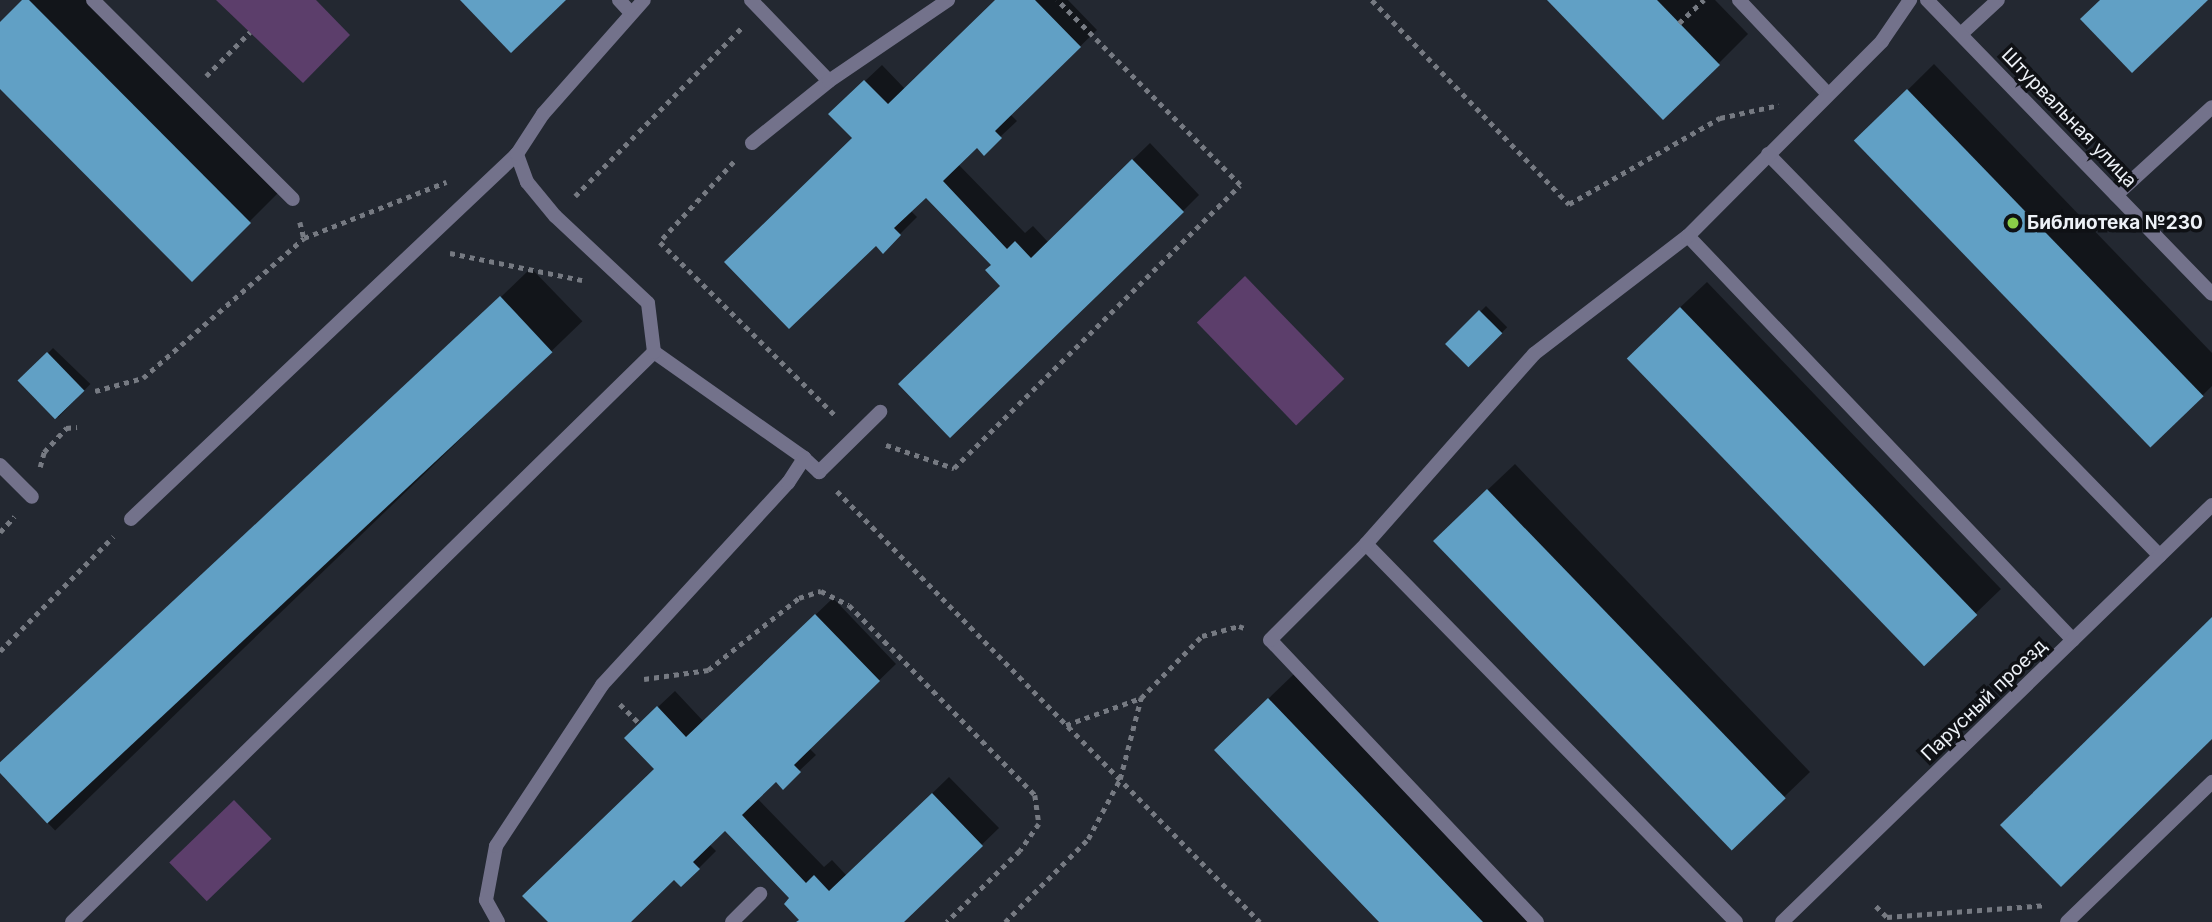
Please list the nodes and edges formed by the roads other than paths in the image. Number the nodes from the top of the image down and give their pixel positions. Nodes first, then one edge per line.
1 (93, 0) edge
2 (619, 0) edge
3 (644, 0) edge
4 (948, 0) edge
5 (1739, 0) edge
6 (1910, 0) edge
7 (1927, 0) edge
8 (1998, 0) edge
9 (755, 5) edge
10 (631, 13) junction
11 (1961, 34) junction
12 (830, 81) junction
13 (1828, 94) junction
14 (2212, 107) edge
15 (751, 143) road end
16 (517, 154) junction
17 (1768, 154) junction
18 (2116, 195) junction
19 (293, 200) dead end
20 (1688, 236) junction
21 (2212, 294) edge
22 (654, 352) junction
23 (880, 412) dead end
24 (804, 458) junction
25 (0, 465) edge
26 (32, 497) dead end
27 (2212, 505) edge
28 (131, 519) road end
29 (1366, 544) junction
30 (2160, 556) junction
31 (2073, 640) junction
32 (2212, 782) edge
33 (760, 894) dead end
34 (72, 922) edge
35 (498, 922) edge
36 (732, 922) edge
37 (1537, 922) edge
38 (1736, 922) edge
39 (1782, 922) edge
40 (2067, 922) edge

1 - 19 street
2 - 10 street
3 - 10 street
4 - 12 street
5 - 13 street
6 - 13 street
7 - 11 street, Штурвальная улица
8 - 11 street
9 - 12 street
10 - 16 street
11 - 18 street, Штурвальная улица
12 - 15 street
13 - 17 street
14 - 18 street
16 - 22 street
16 - 28 street
17 - 20 street
17 - 30 street
18 - 21 street, Штурвальная улица
20 - 29 street
20 - 31 street
22 - 24 street
22 - 34 street
23 - 24 street
24 - 35 street
25 - 26 street
27 - 30 street, Парусный проезд
29 - 37 street
29 - 38 street
30 - 31 street, Парусный проезд
31 - 39 street, Парусный проезд
32 - 40 street
33 - 36 street

